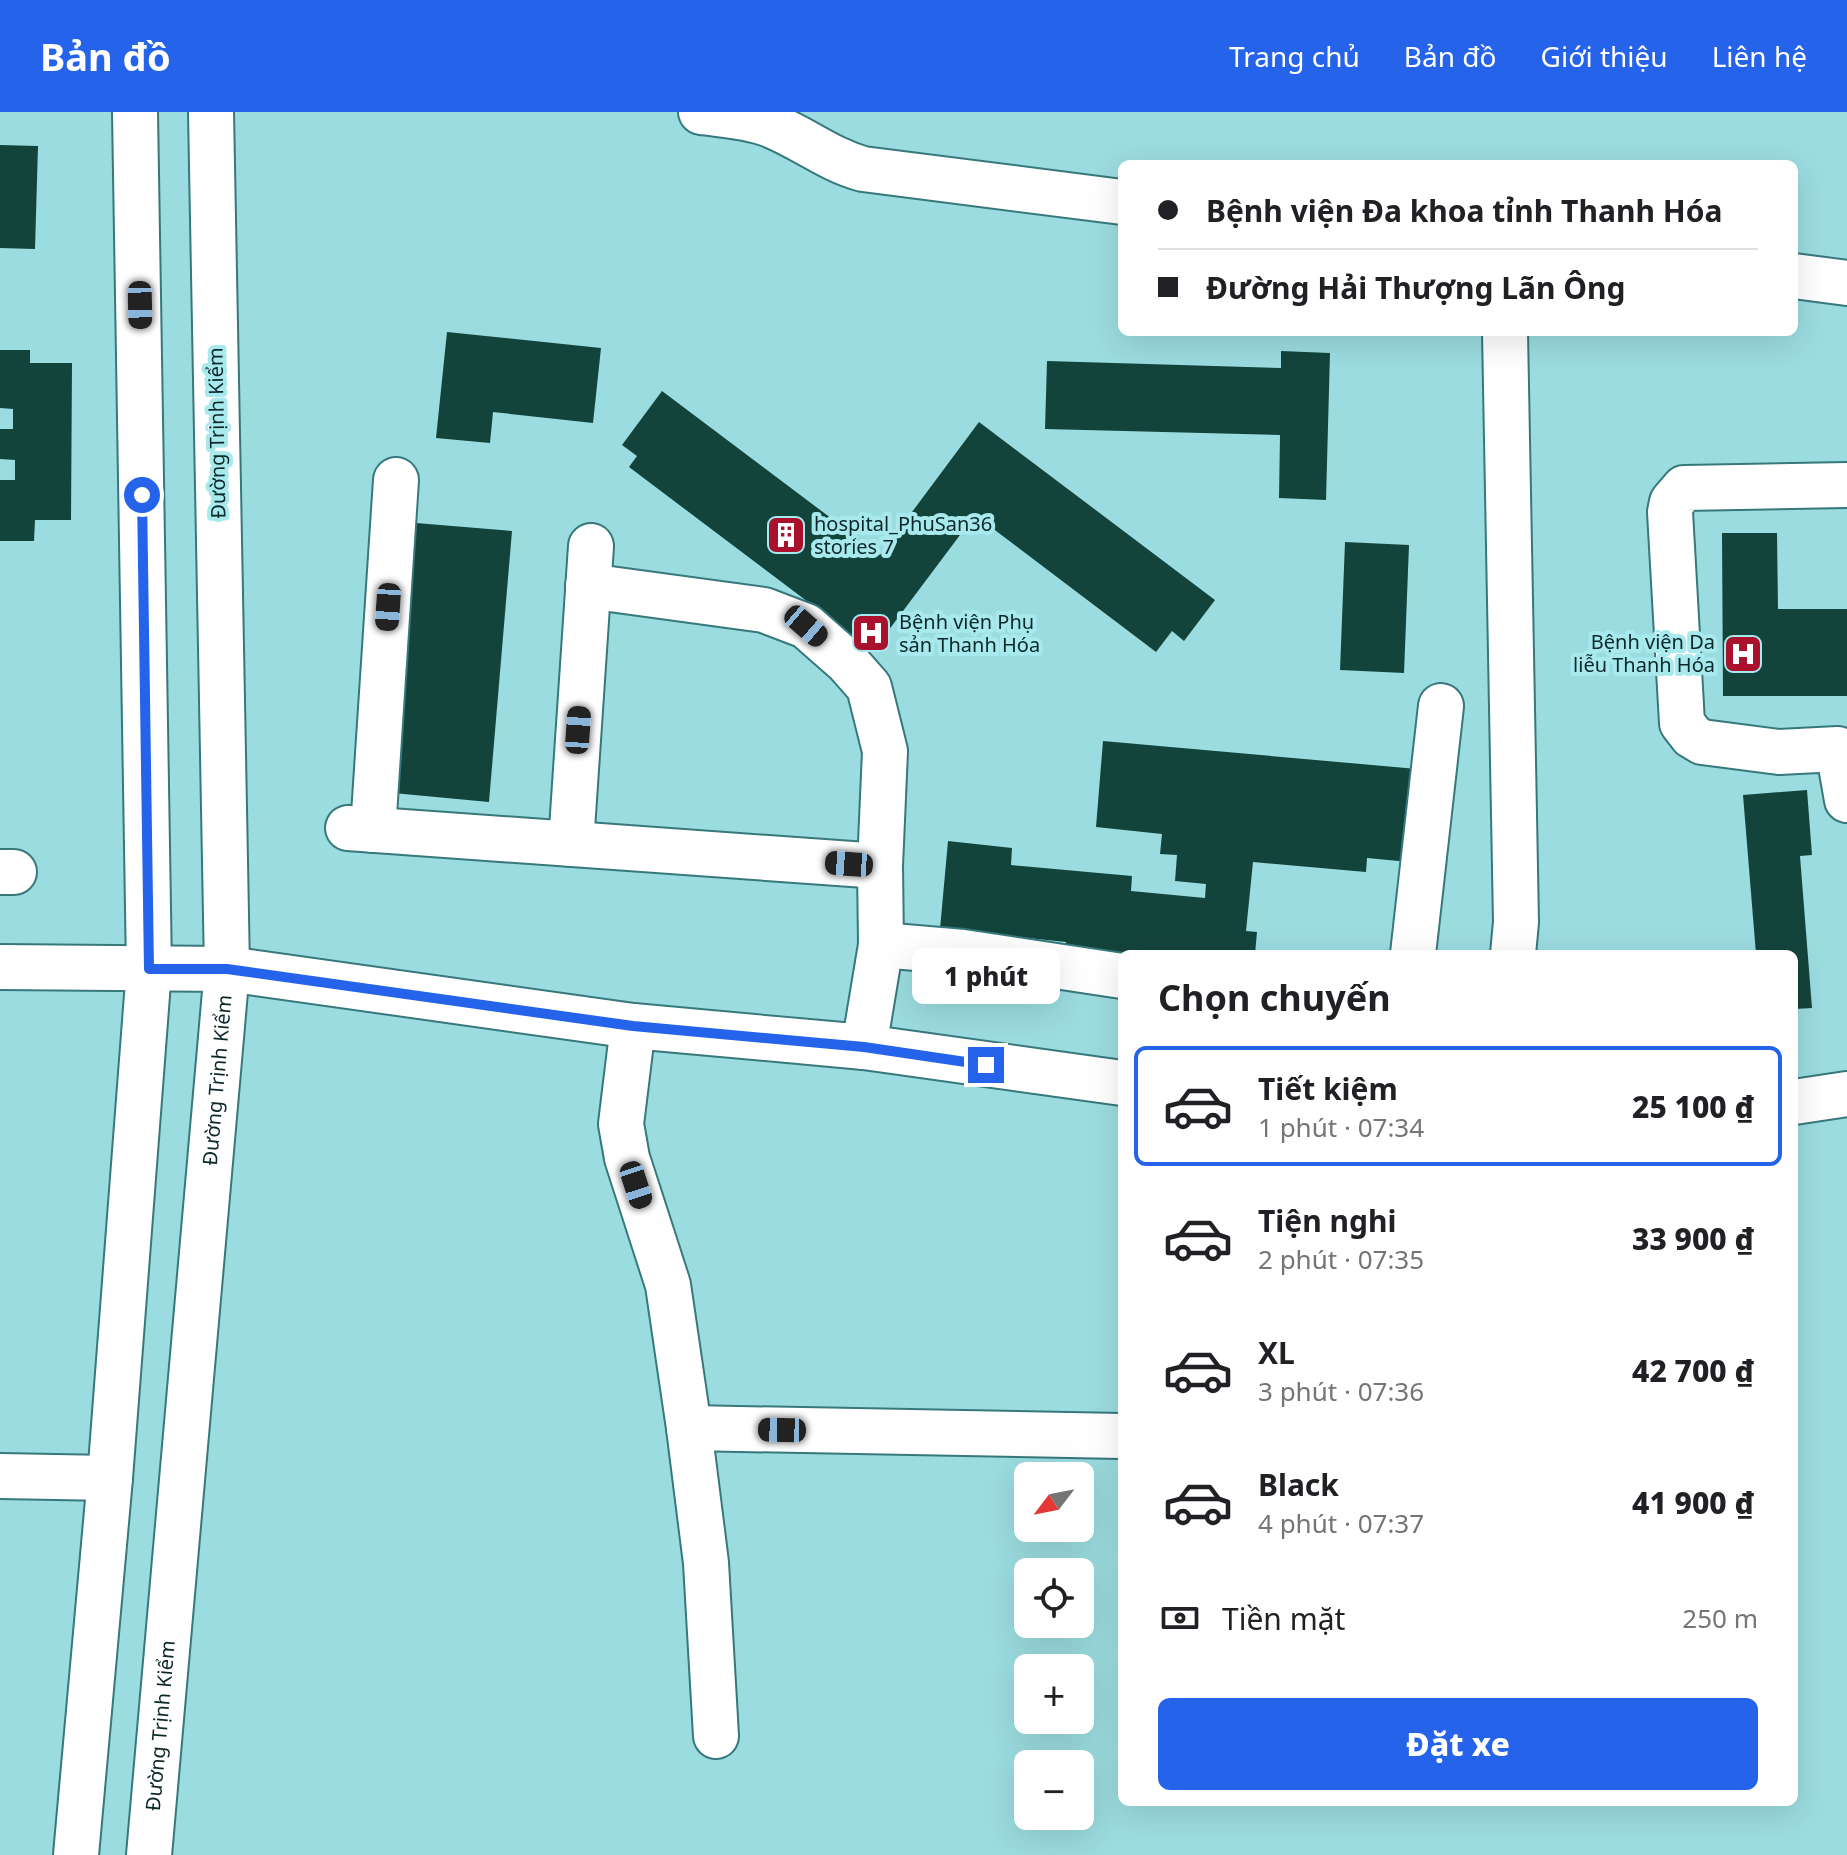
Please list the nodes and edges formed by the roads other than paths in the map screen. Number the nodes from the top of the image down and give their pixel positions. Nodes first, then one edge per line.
1 (135, 112) edge
2 (211, 112) edge
3 (701, 112) edge
4 (1118, 201) edge
5 (1798, 277) edge
6 (1847, 283) edge
7 (1505, 336) edge
8 (396, 480) dead end
9 (1847, 485) edge
10 (1441, 706) dead end
11 (1842, 749) edge
12 (1847, 800) edge
13 (571, 844) junction
14 (880, 866) junction
15 (881, 945) junction
16 (1413, 950) edge
17 (1513, 950) edge
18 (0, 967) edge
19 (149, 969) junction
20 (227, 969) junction
21 (1118, 975) edge
22 (633, 1026) junction
23 (864, 1047) junction
24 (1118, 1082) edge
25 (1847, 1094) edge
26 (1798, 1101) edge
27 (689, 1428) junction
28 (1118, 1436) edge
29 (0, 1476) edge
30 (110, 1478) junction
31 (716, 1736) dead end
32 (76, 1855) edge
33 (149, 1855) edge

1 - 19 main road
2 - 20 main road, Đường Trịnh Kiểm
3 - 4 main road
5 - 6 main road
7 - 17 main road
8 - 13 main road
9 - 11 main road
10 - 16 main road
11 - 12 main road
13 - 14 main road
13 - 14 main road
14 - 15 main road
15 - 21 main road
15 - 23 main road
18 - 19 main road
19 - 20 main road
19 - 30 main road
20 - 22 main road
20 - 33 main road, Đường Trịnh Kiểm
22 - 23 main road
22 - 27 main road
23 - 24 main road
25 - 26 main road
27 - 28 main road
27 - 31 main road
29 - 30 main road
30 - 32 main road

